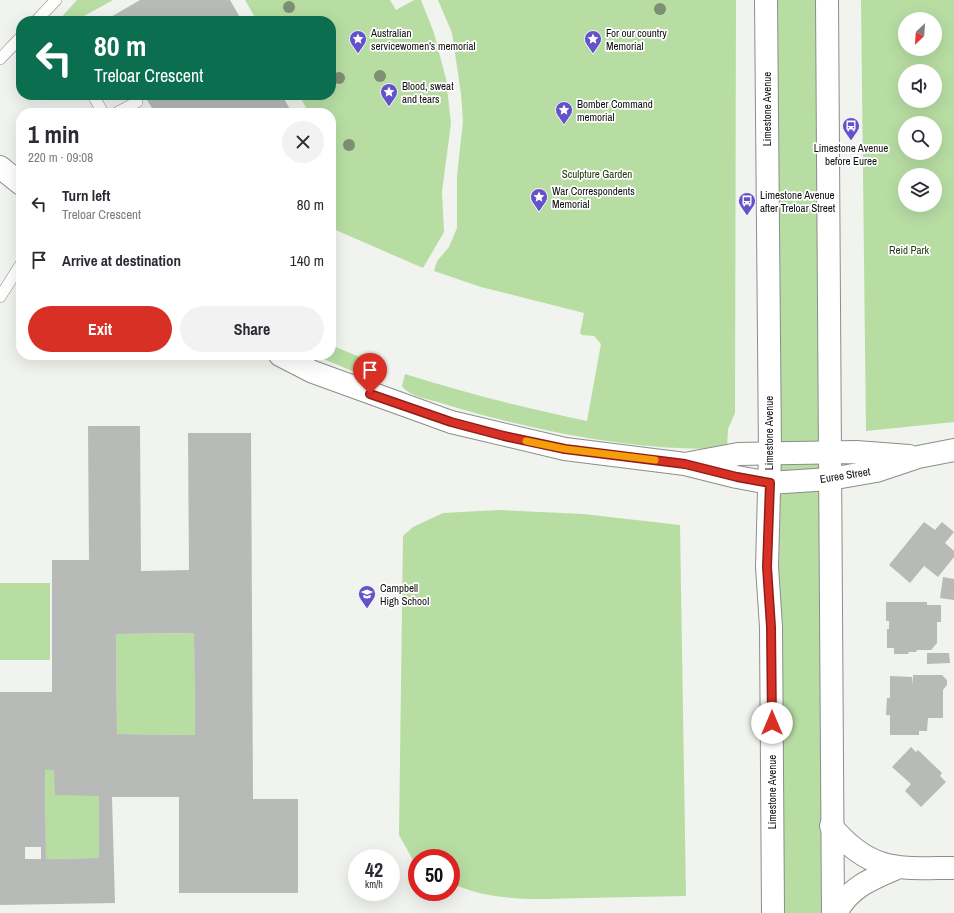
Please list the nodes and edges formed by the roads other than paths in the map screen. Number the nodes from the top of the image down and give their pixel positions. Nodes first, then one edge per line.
1 (56, 0) edge
2 (766, 0) edge
3 (827, 0) edge
4 (42, 16) edge
5 (16, 42) edge
6 (0, 59) edge
7 (137, 102) dead end
8 (126, 108) edge
9 (0, 167) edge
10 (16, 180) edge
11 (16, 272) edge
12 (0, 297) edge
13 (290, 360) edge
14 (954, 450) edge
15 (770, 453) junction
16 (830, 453) junction
17 (918, 457) junction
18 (685, 464) junction
19 (830, 479) junction
20 (770, 483) junction
21 (831, 826) junction
22 (897, 868) junction
23 (954, 868) edge
24 (773, 913) edge
25 (833, 913) edge
26 (836, 913) edge

1 - 4 lane
2 - 15 main road, Limestone Avenue
3 - 16 main road
5 - 6 lane
7 - 8 lane
9 - 10 main road
11 - 12 lane
13 - 18 main road
14 - 17 main road, Euree Street
15 - 16 main road, Euree Street
15 - 18 main road, Euree Street
15 - 20 main road, Limestone Avenue
16 - 17 main road, Euree Street
16 - 19 main road
17 - 19 main road, Euree Street
18 - 20 main road, Euree Street
19 - 20 main road, Euree Street
19 - 21 main road
20 - 24 main road, Limestone Avenue
21 - 22 main road
21 - 25 main road
22 - 23 main road
22 - 26 main road

